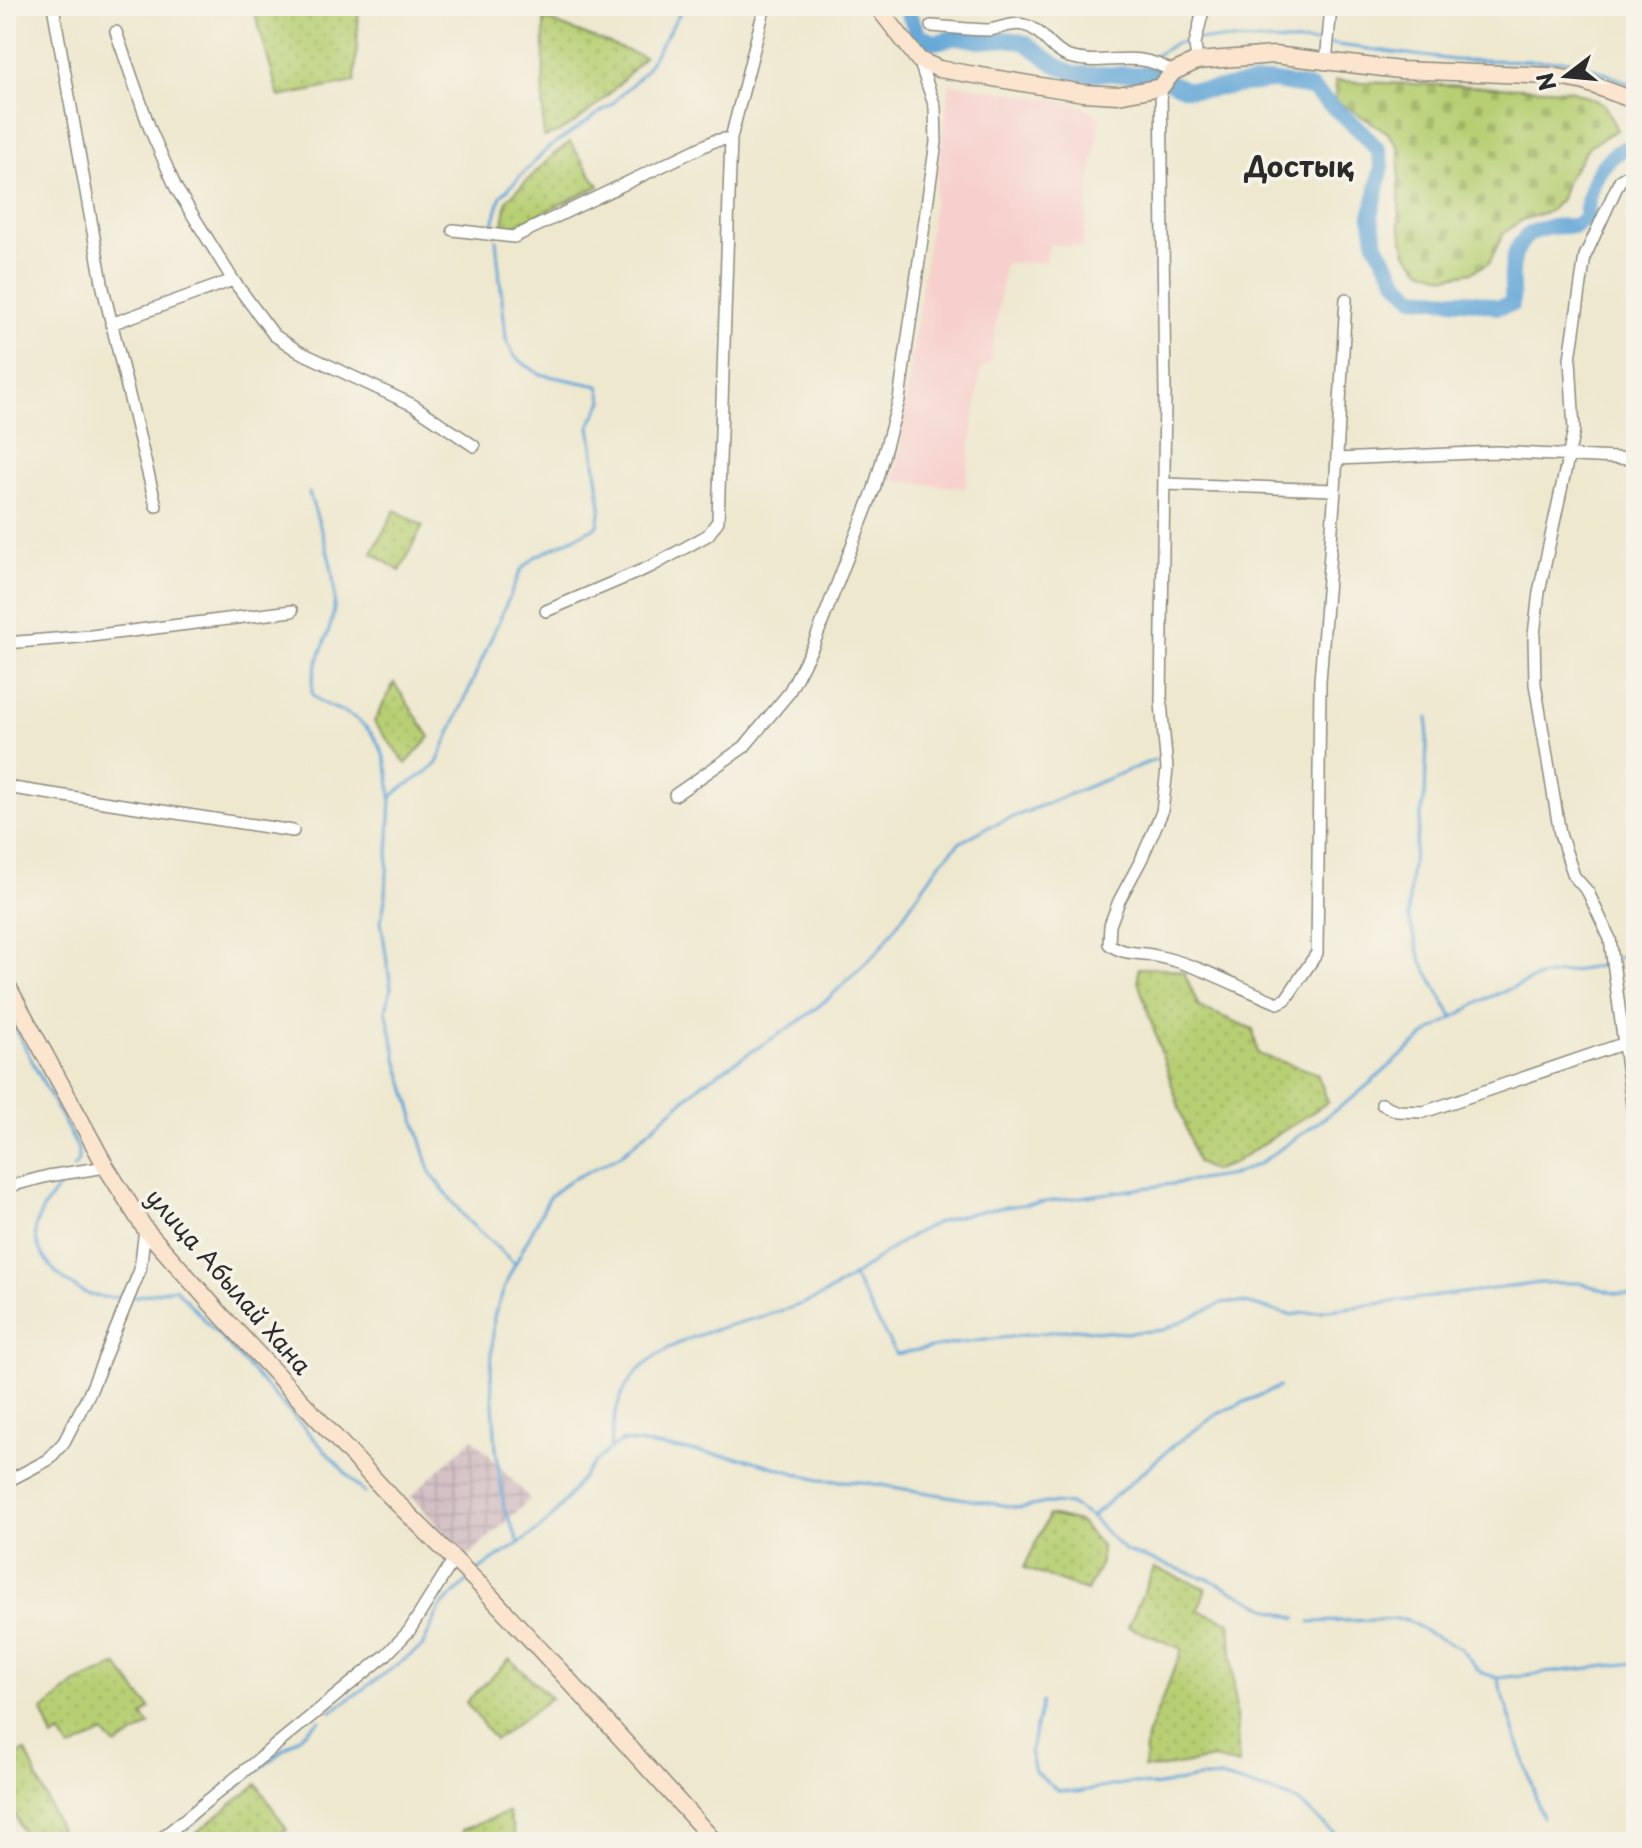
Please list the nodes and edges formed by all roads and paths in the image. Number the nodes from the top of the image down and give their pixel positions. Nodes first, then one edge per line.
1 (53, 6) edge
2 (765, 6) edge
3 (877, 6) edge
4 (1204, 6) edge
5 (1331, 6) edge
6 (931, 26) dead end
7 (116, 32) dead end
8 (919, 60) junction
9 (1197, 61) junction
10 (1326, 63) junction
11 (1173, 72) junction
12 (1161, 87) junction
13 (1636, 101) edge
14 (731, 138) junction
15 (1636, 171) edge
16 (453, 230) dead end
17 (233, 280) junction
18 (1346, 299) dead end
19 (111, 324) junction
20 (474, 446) dead end
21 (1569, 457) junction
22 (1337, 459) junction
23 (1636, 459) edge
24 (1164, 484) junction
25 (1335, 490) junction
26 (156, 506) dead end
27 (292, 611) dead end
28 (546, 611) dead end
29 (6, 643) edge
30 (6, 787) edge
31 (675, 795) dead end
32 (293, 831) dead end
33 (8, 992) edge
34 (1636, 1025) edge
35 (1623, 1029) junction
36 (1625, 1043) junction
37 (1382, 1104) dead end
38 (1636, 1135) edge
39 (106, 1167) junction
40 (6, 1187) edge
41 (145, 1229) junction
42 (6, 1482) edge
43 (454, 1559) junction
44 (157, 1842) edge
45 (715, 1842) edge

1 - 19 street
2 - 14 street
3 - 8 main road
4 - 9 street
5 - 10 street
6 - 11 street
7 - 17 street
8 - 12 main road
8 - 31 street
9 - 10 main road
9 - 11 main road
10 - 13 main road
11 - 12 main road
12 - 24 street
14 - 16 street
14 - 28 street
15 - 21 street
17 - 19 street
17 - 20 street
18 - 22 street
19 - 26 street
21 - 22 street
21 - 23 street
21 - 35 street
22 - 25 street
24 - 25 street
24 - 25 street
27 - 29 street
30 - 32 street
33 - 39 main road, улица Абылай Хана
34 - 35 street
35 - 36 street
36 - 37 street
36 - 38 street
39 - 40 street
39 - 41 main road, улица Абылай Хана
41 - 42 street
41 - 43 main road, улица Абылай Хана
43 - 44 street
43 - 45 main road, улица Абылай Хана

